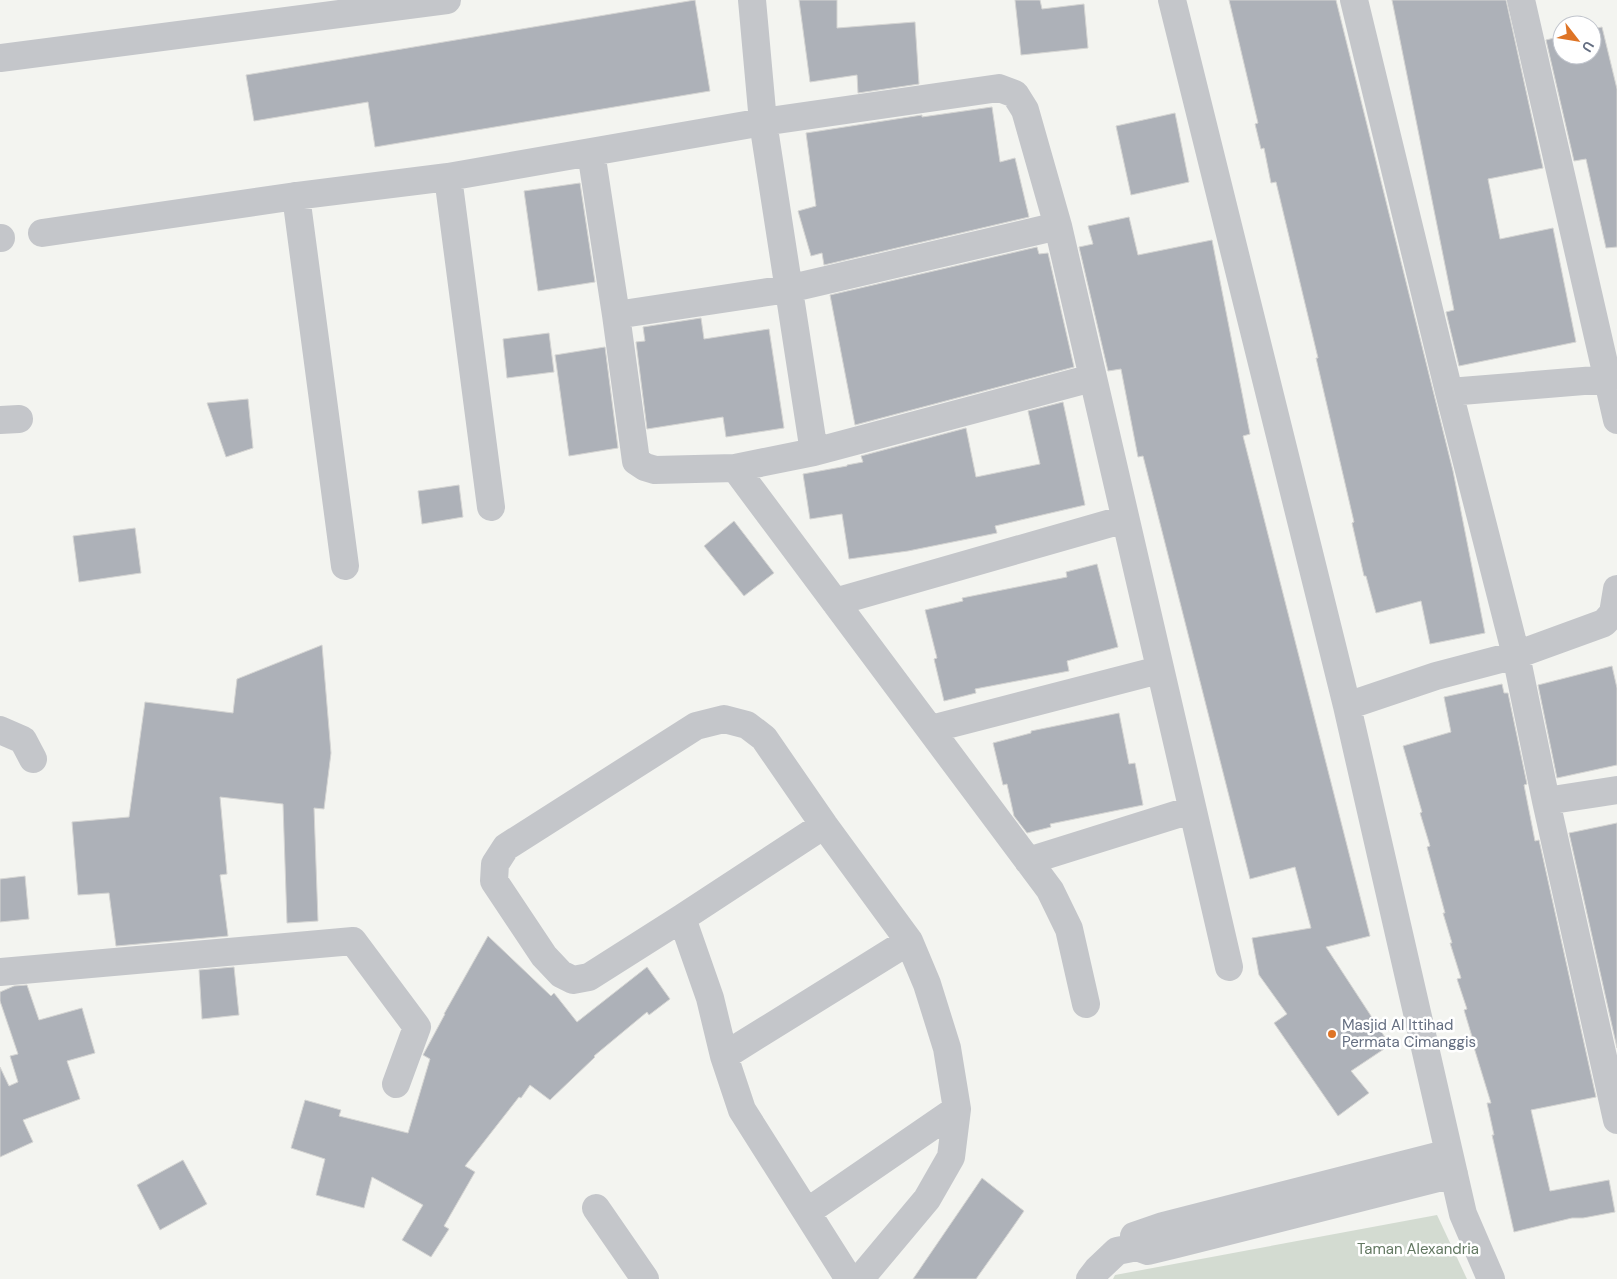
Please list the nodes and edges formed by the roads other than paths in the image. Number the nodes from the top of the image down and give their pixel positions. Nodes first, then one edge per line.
1 (447, 0) edge
2 (752, 0) edge
3 (1172, 0) edge
4 (1354, 0) edge
5 (1521, 0) edge
6 (0, 58) edge
7 (762, 122) junction
8 (591, 152) junction
9 (448, 177) junction
10 (296, 196) junction
11 (1058, 226) junction
12 (42, 233) dead end
13 (788, 289) junction
14 (616, 315) junction
15 (1092, 378) junction
16 (1608, 379) junction
17 (1449, 392) junction
18 (1617, 420) edge
19 (814, 452) junction
20 (735, 468) junction
21 (491, 507) dead end
22 (1125, 519) junction
23 (345, 566) dead end
24 (1617, 589) edge
25 (835, 602) junction
26 (1516, 655) junction
27 (1159, 670) junction
28 (1346, 706) junction
29 (931, 729) junction
30 (0, 730) edge
31 (33, 759) dead end
32 (1617, 790) edge
33 (1546, 801) junction
34 (1192, 810) junction
35 (824, 824) junction
36 (1028, 861) junction
37 (682, 918) junction
38 (909, 941) junction
39 (1229, 968) dead end
40 (0, 972) edge
41 (1086, 1004) dead end
42 (724, 1056) junction
43 (396, 1084) dead end
44 (957, 1109) junction
45 (1617, 1120) edge
46 (1451, 1164) junction
47 (596, 1208) dead end
48 (807, 1212) junction
49 (645, 1279) edge
50 (850, 1279) edge
51 (860, 1279) edge
52 (1090, 1279) edge
53 (1491, 1279) edge

1 - 6 street
2 - 7 street
3 - 28 street
4 - 17 street
5 - 16 street
7 - 8 street
7 - 11 street
7 - 13 street
8 - 9 street
8 - 14 street
9 - 10 street
9 - 21 street
10 - 12 street
10 - 23 street
11 - 13 street
11 - 15 street
13 - 14 street
13 - 19 street
14 - 20 street
15 - 19 street
15 - 22 street
16 - 17 street
16 - 18 street
17 - 26 street
19 - 20 street
20 - 25 street
22 - 25 street
22 - 27 street
24 - 26 street
25 - 29 street
26 - 28 street
26 - 33 street
27 - 29 street
27 - 34 street
28 - 46 street
29 - 36 street
30 - 31 street
32 - 33 street
33 - 45 street
34 - 36 street
34 - 39 street
35 - 37 street
35 - 37 street
35 - 38 street
36 - 41 street
37 - 42 street
38 - 42 street
38 - 44 street
40 - 43 street
42 - 48 street
44 - 48 street
44 - 51 street
46 - 52 street
46 - 53 street
47 - 49 street
48 - 50 street

